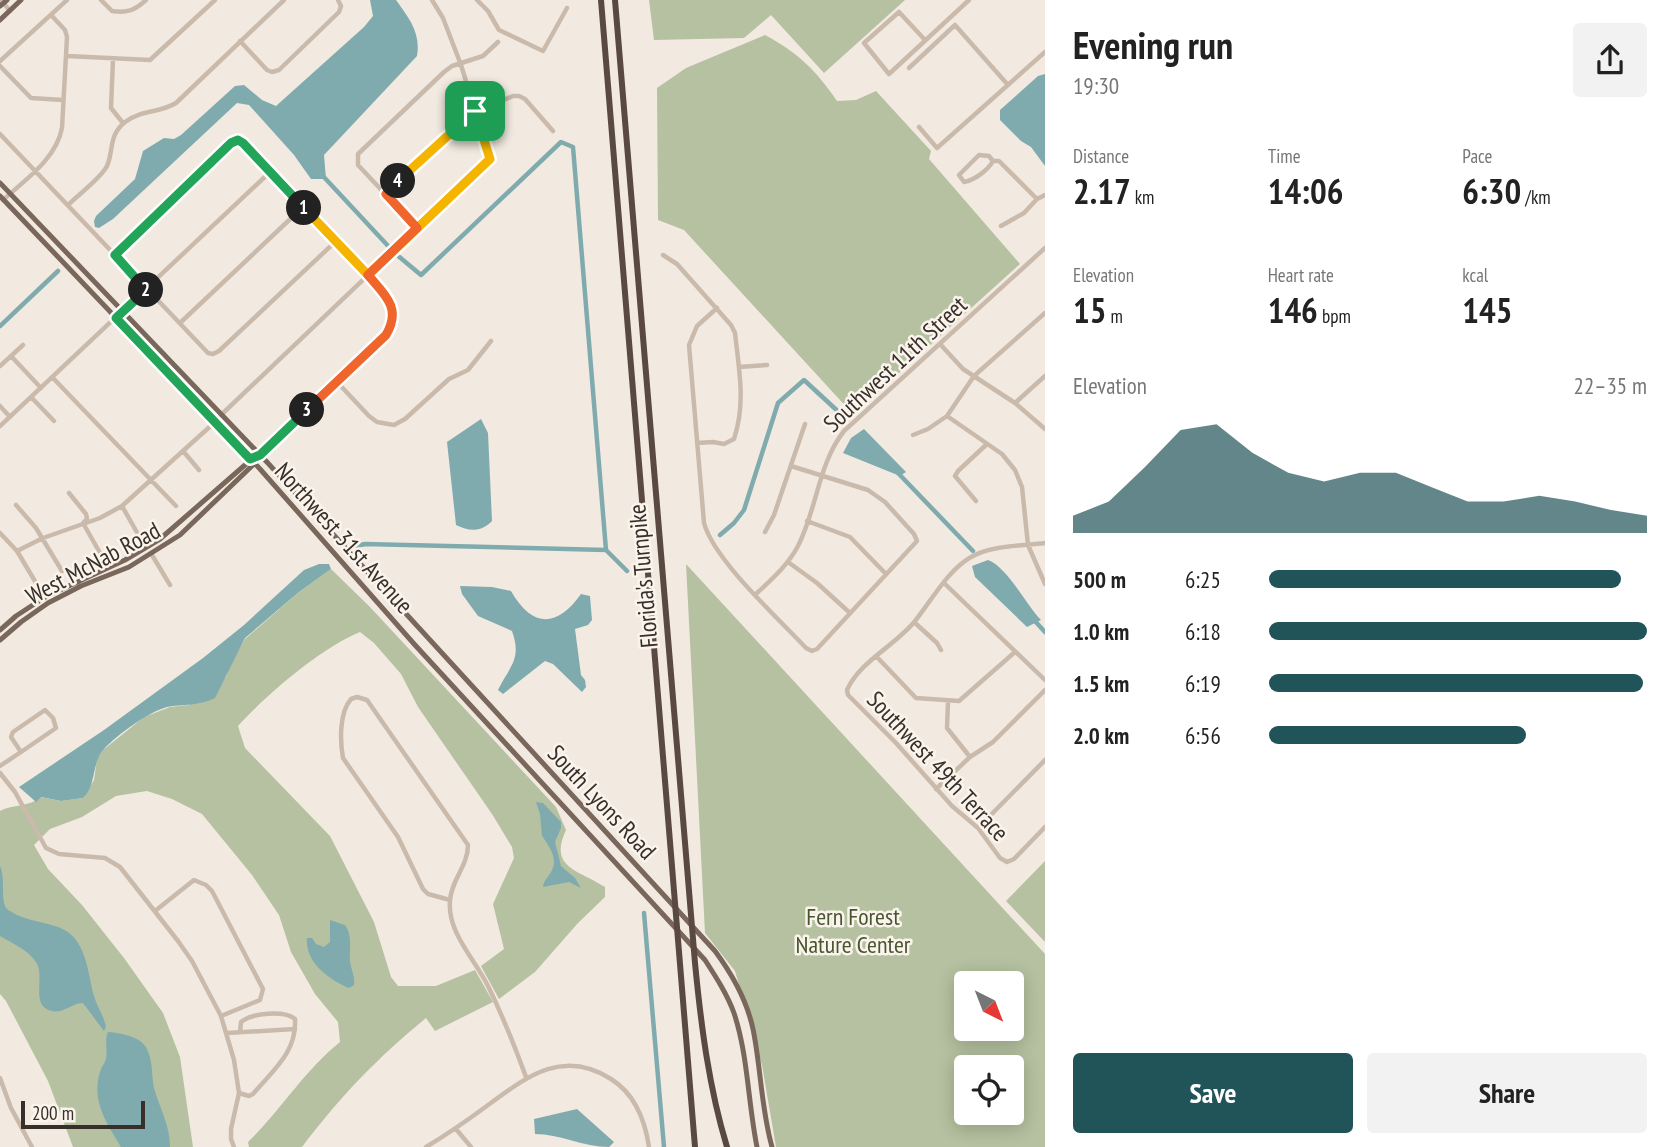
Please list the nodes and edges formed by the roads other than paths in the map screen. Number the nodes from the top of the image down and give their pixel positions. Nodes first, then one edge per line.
1 (22, 0) edge
2 (67, 0) edge
3 (101, 0) edge
4 (145, 0) edge
5 (215, 0) edge
6 (284, 0) edge
7 (338, 0) edge
8 (432, 0) edge
9 (477, 0) edge
10 (601, 0) edge
11 (615, 0) edge
12 (969, 0) edge
13 (3, 2) edge
14 (567, 8) dead end
15 (10, 11) junction
16 (51, 15) junction
17 (0, 20) edge
18 (925, 40) junction
19 (240, 41) junction
20 (498, 42) dead end
21 (1045, 52) edge
22 (67, 56) junction
23 (113, 59) junction
24 (0, 63) edge
25 (461, 65) junction
26 (909, 68) dead end
27 (1008, 86) junction
28 (63, 100) junction
29 (475, 111) junction
30 (123, 123) junction
31 (919, 127) dead end
32 (554, 131) dead end
33 (0, 134) edge
34 (993, 161) junction
35 (34, 171) junction
36 (270, 172) junction
37 (0, 183) edge
38 (10, 194) junction
39 (386, 194) junction
40 (1045, 195) edge
41 (2, 198) edge
42 (1037, 199) junction
43 (68, 205) junction
44 (303, 207) junction
45 (1001, 226) dead end
46 (417, 228) junction
47 (335, 242) junction
48 (1045, 248) edge
49 (115, 255) junction
50 (663, 255) dead end
51 (368, 275) junction
52 (147, 289) junction
53 (717, 308) junction
54 (122, 312) junction
55 (1045, 313) edge
56 (116, 318) junction
57 (180, 323) junction
58 (491, 341) dead end
59 (940, 344) junction
60 (23, 345) dead end
61 (11, 356) junction
62 (767, 365) dead end
63 (0, 366) edge
64 (739, 367) junction
65 (974, 376) junction
66 (1045, 376) edge
67 (52, 377) junction
68 (337, 382) junction
69 (41, 388) junction
70 (31, 397) junction
71 (1015, 403) junction
72 (0, 405) edge
73 (221, 415) junction
74 (10, 416) junction
75 (947, 416) junction
76 (54, 421) dead end
77 (215, 422) junction
78 (805, 424) dead end
79 (0, 426) edge
80 (1045, 429) edge
81 (914, 435) dead end
82 (697, 443) junction
83 (987, 444) junction
84 (183, 451) junction
85 (260, 455) junction
86 (250, 459) junction
87 (256, 465) junction
88 (791, 466) junction
89 (199, 470) dead end
90 (821, 477) junction
91 (151, 480) junction
92 (69, 493) dead end
93 (976, 502) dead end
94 (16, 505) dead end
95 (122, 506) junction
96 (176, 506) dead end
97 (807, 520) junction
98 (83, 523) junction
99 (323, 524) joint
100 (765, 532) dead end
101 (0, 533) edge
102 (139, 536) dead end
103 (43, 538) junction
104 (1045, 543) edge
105 (1028, 545) junction
106 (17, 551) junction
107 (100, 553) dead end
108 (152, 555) junction
109 (788, 562) junction
110 (62, 572) dead end
111 (886, 574) junction
112 (944, 583) junction
113 (1045, 584) edge
114 (170, 585) dead end
115 (755, 594) junction
116 (45, 597) junction
117 (48, 603) junction
118 (850, 613) junction
119 (914, 622) junction
120 (0, 630) edge
121 (0, 640) edge
122 (940, 650) dead end
123 (1015, 652) junction
124 (877, 656) junction
125 (1045, 680) edge
126 (1045, 690) edge
127 (948, 701) junction
128 (518, 736) junction
129 (509, 745) junction
130 (21, 752) junction
131 (970, 757) junction
132 (1045, 760) edge
133 (0, 766) edge
134 (0, 772) edge
135 (936, 789) junction
136 (1045, 827) edge
137 (978, 828) junction
138 (629, 876) joint
139 (450, 900) junction
140 (155, 911) junction
141 (221, 1016) junction
142 (295, 1029) junction
143 (240, 1032) junction
144 (227, 1033) junction
145 (526, 1077) junction
146 (0, 1078) edge
147 (239, 1093) junction
148 (456, 1129) junction
149 (32, 1147) edge
150 (234, 1147) edge
151 (426, 1147) edge
152 (471, 1147) edge
153 (649, 1147) edge
154 (695, 1147) edge
155 (727, 1147) edge
156 (757, 1147) edge
157 (772, 1147) edge

1 - 15 main road
2 - 16 street
3 - 4 street
5 - 23 street
6 - 19 street
7 - 19 street
8 - 25 street
9 - 14 street
10 - 154 highway, Florida's Turnpike
11 - 155 highway, Florida's Turnpike
12 - 18 street
13 - 15 street
15 - 17 main road
16 - 22 street
16 - 24 street
18 - 18 street
19 - 30 street
20 - 25 street
21 - 27 street
22 - 23 street
22 - 28 street
23 - 30 street
24 - 28 street
25 - 29 street
25 - 39 street
26 - 27 street
27 - 31 street
28 - 35 street
29 - 32 street
29 - 39 street
29 - 46 street
30 - 43 street
33 - 35 street
34 - 34 street
34 - 42 street
35 - 38 street
35 - 43 street
36 - 44 street
36 - 49 street
36 - 52 street
37 - 38 main road, Northwest 31st Avenue
38 - 41 street
38 - 54 main road, Northwest 31st Avenue
39 - 46 street
40 - 42 street
41 - 56 main road, Northwest 31st Avenue
42 - 45 street
43 - 49 street
44 - 47 street
44 - 57 street
46 - 51 street
47 - 51 street
47 - 57 street
48 - 59 street, Southwest 11th Street
49 - 52 street
50 - 53 street
51 - 68 street, West McNab Road
51 - 73 street
52 - 54 street
52 - 57 street
53 - 64 street
53 - 82 street
54 - 56 street
54 - 73 main road, Northwest 31st Avenue
55 - 65 street
56 - 67 street
56 - 77 main road, Northwest 31st Avenue
58 - 68 street
59 - 65 street
59 - 90 street, Southwest 11th Street
60 - 61 street
61 - 63 street
61 - 69 street
62 - 64 street
64 - 82 street
65 - 71 street
65 - 75 street
66 - 71 street
67 - 69 street
67 - 91 street
68 - 85 street, West McNab Road
69 - 70 street
70 - 74 street
70 - 76 street
71 - 80 street
72 - 74 street
73 - 85 main road, Northwest 31st Avenue
74 - 79 street
75 - 81 street
75 - 83 street
77 - 84 street
77 - 86 main road, Northwest 31st Avenue
78 - 88 street
82 - 115 street
83 - 93 street
83 - 105 street
84 - 89 street
84 - 91 street
85 - 86 main road, West McNab Road
85 - 87 main road, West McNab Road
85 - 99 main road, Northwest 31st Avenue
86 - 87 main road, Northwest 31st Avenue
86 - 116 main road, West McNab Road
87 - 108 main road, West McNab Road
87 - 129 main road, Northwest 31st Avenue
88 - 90 street
88 - 100 street
90 - 97 street, Southwest 11th Street
90 - 111 street
91 - 95 street
91 - 96 street
92 - 98 street
94 - 103 street
95 - 98 street
95 - 102 street
97 - 109 street, Southwest 11th Street
97 - 111 street
98 - 103 street
98 - 107 street
99 - 128 main road, South Lyons Road
101 - 106 street
103 - 106 street
103 - 110 street
104 - 105 street
105 - 112 street
105 - 113 street
106 - 116 street
108 - 114 street
108 - 117 main road, West McNab Road
109 - 115 street, Southwest 11th Street
109 - 118 street
111 - 118 street
112 - 119 street
112 - 123 street
115 - 118 street
116 - 117 street
116 - 120 main road, West McNab Road
117 - 121 main road, West McNab Road
119 - 122 street
119 - 124 street
123 - 125 street
123 - 127 street
124 - 127 street
124 - 135 street, Southwest 49th Terrace
126 - 131 street
127 - 131 street
128 - 129 main road
128 - 157 main road, South Lyons Road
129 - 138 main road, Northwest 31st Avenue
130 - 130 street
130 - 133 street
131 - 135 street
132 - 137 street
134 - 140 street
135 - 137 street, Southwest 49th Terrace
136 - 137 street, Southwest 49th Terrace
138 - 156 main road, South Lyons Road
139 - 139 street
139 - 145 street
140 - 141 street
140 - 141 street
141 - 144 street
142 - 143 street
142 - 143 street
142 - 147 street
143 - 144 street
144 - 147 street
145 - 148 street
145 - 153 street
146 - 149 street
147 - 150 street
148 - 151 street
148 - 152 street

